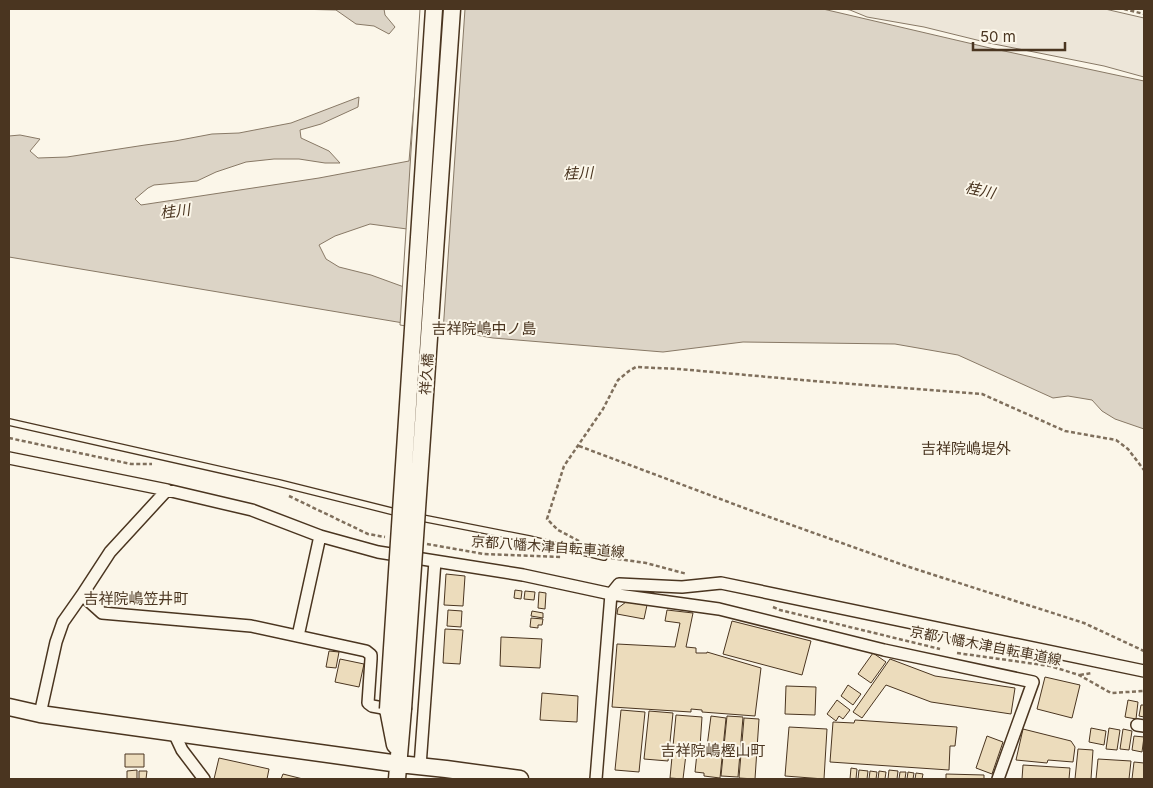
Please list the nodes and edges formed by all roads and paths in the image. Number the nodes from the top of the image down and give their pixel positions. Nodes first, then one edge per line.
1 (434, 9) edge
2 (452, 9) edge
3 (1124, 9) edge
4 (1144, 14) edge
5 (9, 422) edge
6 (9, 438) edge
7 (579, 446) junction
8 (10, 461) edge
9 (159, 464) dead end
10 (1144, 470) edge
11 (167, 490) junction
12 (287, 495) dead end
13 (320, 536) junction
14 (387, 538) dead end
15 (583, 543) dead end
16 (426, 544) dead end
17 (606, 556) joint
18 (565, 557) dead end
19 (435, 561) junction
20 (693, 576) dead end
21 (611, 594) junction
22 (82, 595) junction
23 (772, 606) dead end
24 (298, 636) junction
25 (944, 650) dead end
26 (1144, 651) edge
27 (954, 652) dead end
28 (1144, 670) edge
29 (1144, 691) edge
30 (9, 707) edge
31 (393, 710) junction
32 (40, 714) junction
33 (174, 733) junction
34 (420, 766) junction
35 (398, 772) edge
36 (204, 779) edge
37 (520, 779) edge
38 (596, 779) edge
39 (998, 779) edge

1 - 31 street, 祥久橋, bridge
2 - 31 street, 祥久橋, bridge
3 - 4 path
5 - 17 lane
6 - 9 path
7 - 10 path
7 - 15 path
7 - 26 path
8 - 11 street
11 - 13 street
11 - 22 street
12 - 14 path
13 - 19 street
13 - 24 street
16 - 18 path, 京都八幡木津自転車道線
17 - 20 path, 京都八幡木津自転車道線
19 - 21 street
19 - 34 street
21 - 28 street
21 - 38 street
21 - 39 street
22 - 24 street
22 - 32 street
23 - 25 path, 京都八幡木津自転車道線
24 - 31 street
27 - 29 path, 京都八幡木津自転車道線
30 - 32 street
31 - 35 street
32 - 33 street
33 - 35 street
33 - 36 street
34 - 35 street
34 - 37 street

